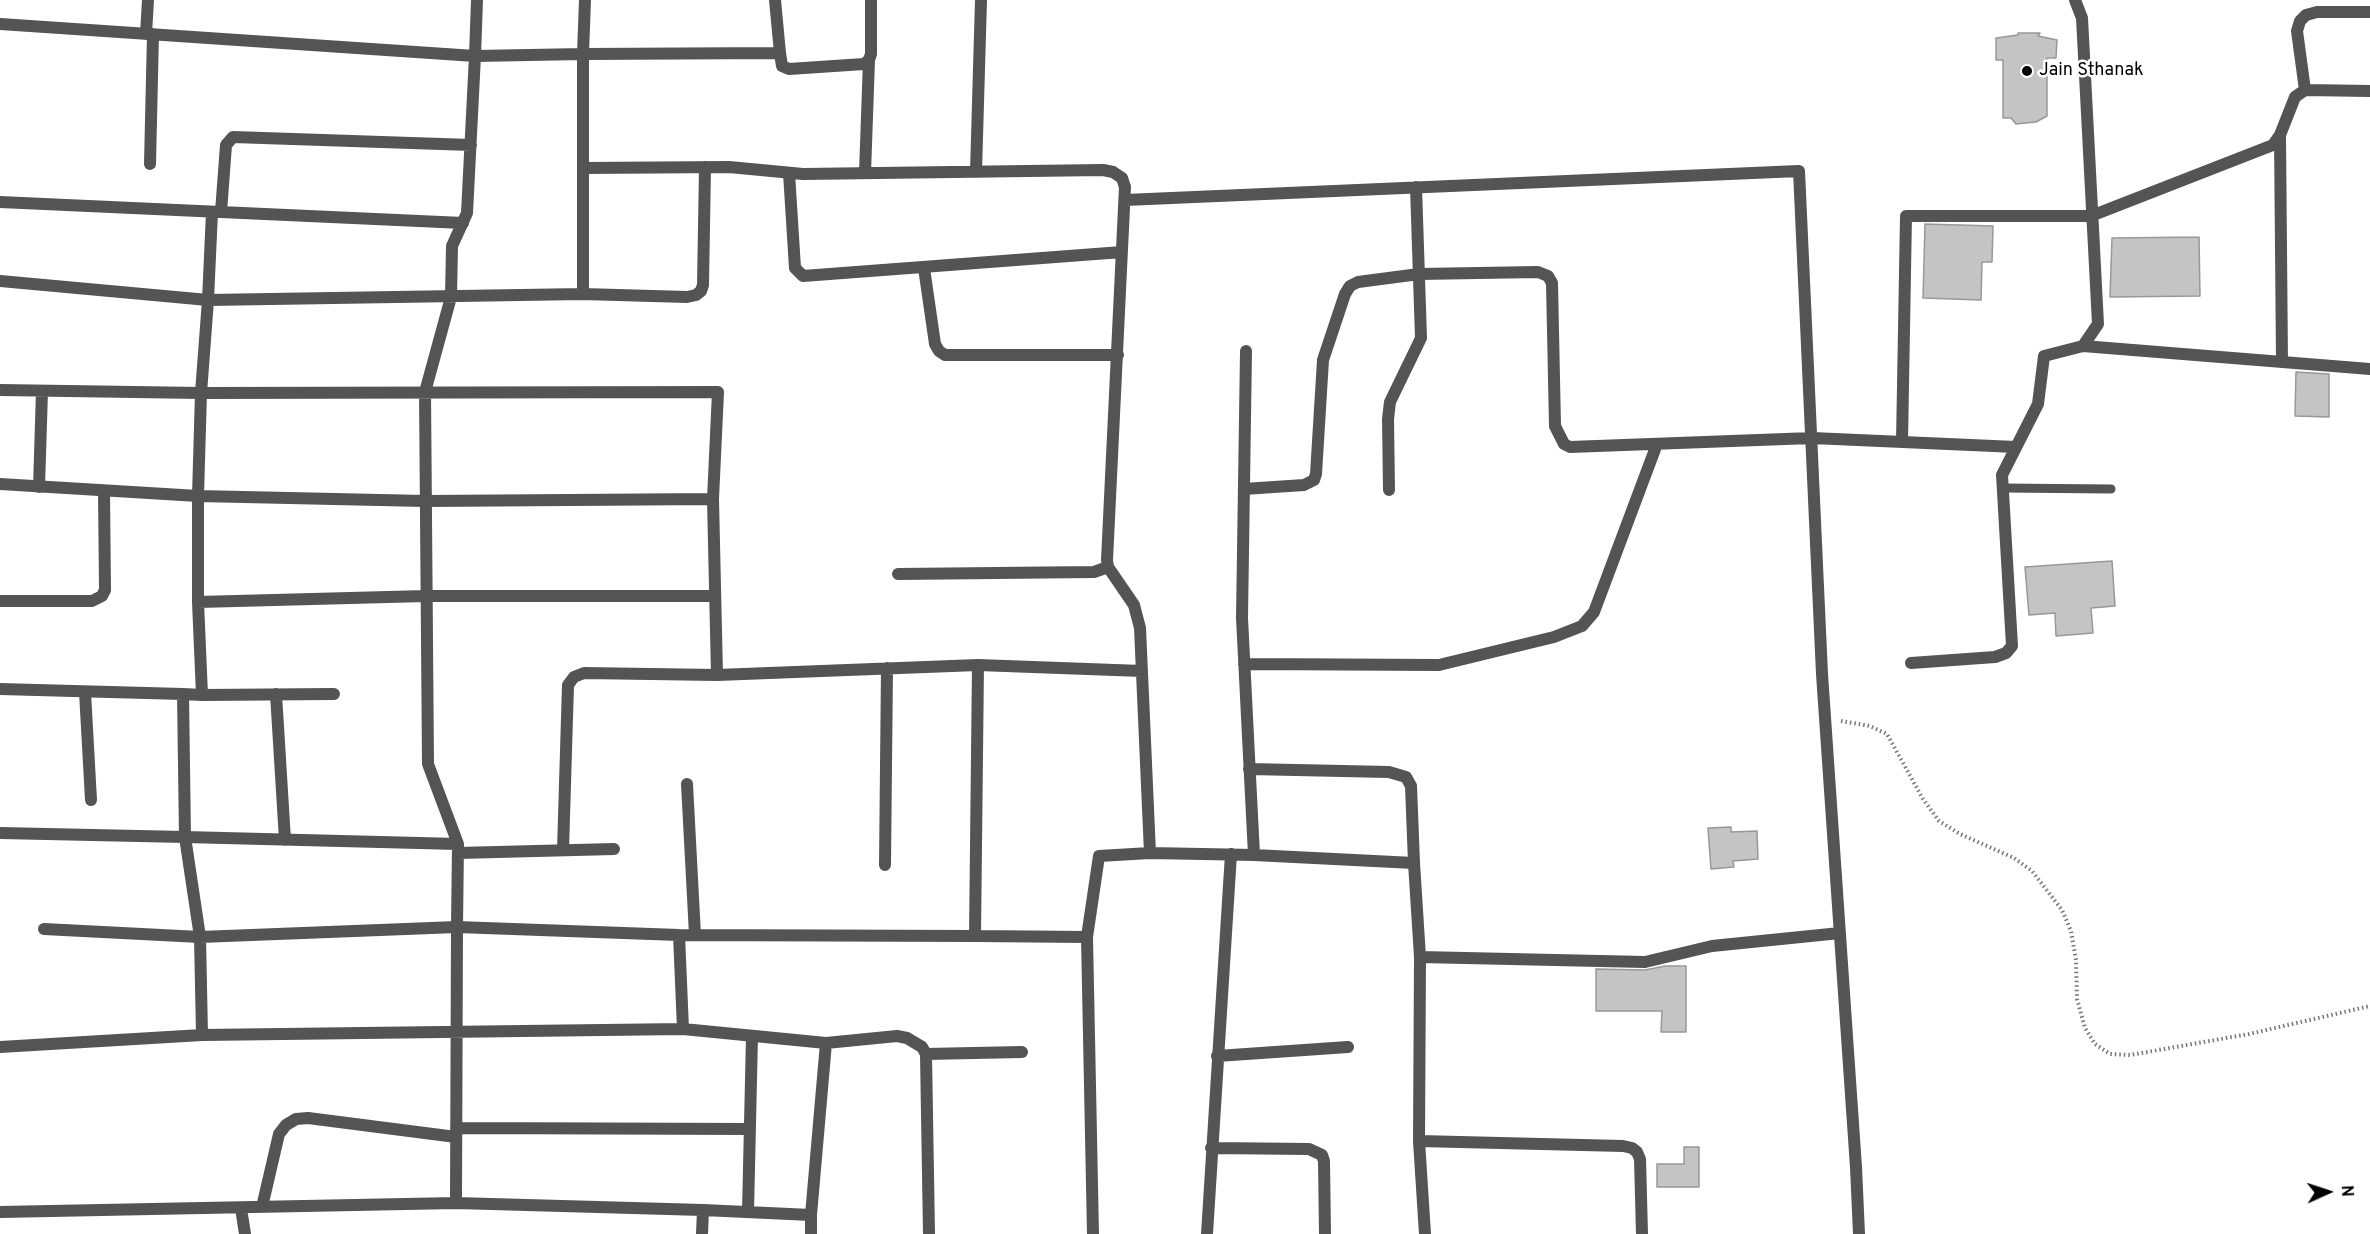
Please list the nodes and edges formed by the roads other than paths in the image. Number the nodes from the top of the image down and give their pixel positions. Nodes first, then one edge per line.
1 (148, 0) edge
2 (477, 0) edge
3 (585, 0) edge
4 (776, 0) edge
5 (871, 0) edge
6 (981, 0) edge
7 (2075, 0) edge
8 (2370, 12) edge
9 (0, 24) edge
10 (150, 34) junction
11 (780, 53) junction
12 (583, 54) junction
13 (475, 56) junction
14 (869, 60) junction
15 (2305, 90) junction
16 (2370, 91) edge
17 (2280, 135) junction
18 (471, 146) junction
19 (150, 164) dead end
20 (705, 167) junction
21 (583, 168) junction
22 (976, 172) junction
23 (789, 173) junction
24 (865, 173) junction
25 (1416, 187) junction
26 (1125, 200) junction
27 (0, 202) edge
28 (216, 212) junction
29 (2091, 216) junction
30 (463, 223) junction
31 (1122, 252) junction
32 (924, 268) junction
33 (1419, 274) junction
34 (0, 281) edge
35 (584, 294) junction
36 (451, 297) junction
37 (208, 300) junction
38 (2084, 346) junction
39 (1246, 351) dead end
40 (1118, 355) junction
41 (2282, 362) junction
42 (2370, 369) edge
43 (0, 390) edge
44 (42, 391) junction
45 (425, 392) junction
46 (201, 393) junction
47 (1812, 438) junction
48 (1902, 442) junction
49 (1658, 444) junction
50 (2016, 447) junction
51 (0, 484) edge
52 (39, 487) junction
53 (2003, 488) junction
54 (1244, 489) junction
55 (2111, 489) dead end
56 (1389, 490) dead end
57 (104, 491) junction
58 (198, 496) junction
59 (712, 499) junction
60 (425, 501) junction
61 (1108, 567) junction
62 (898, 574) dead end
63 (426, 596) junction
64 (715, 596) junction
65 (0, 601) edge
66 (198, 602) junction
67 (1911, 663) dead end
68 (1244, 664) junction
69 (978, 665) junction
70 (887, 668) junction
71 (1142, 671) junction
72 (717, 675) junction
73 (0, 689) edge
74 (85, 692) junction
75 (183, 694) junction
76 (276, 694) junction
77 (334, 694) dead end
78 (202, 695) junction
79 (1249, 769) junction
80 (687, 784) dead end
81 (91, 800) dead end
82 (0, 833) edge
83 (185, 837) junction
84 (285, 840) junction
85 (458, 848) junction
86 (614, 849) dead end
87 (563, 850) junction
88 (1150, 853) junction
89 (1231, 854) junction
90 (1254, 855) junction
91 (1414, 863) junction
92 (885, 865) dead end
93 (457, 927) junction
94 (44, 929) dead end
95 (1840, 933) junction
96 (695, 934) junction
97 (678, 935) junction
98 (975, 936) junction
99 (200, 937) junction
100 (1087, 937) junction
101 (1420, 957) junction
102 (683, 1029) junction
103 (457, 1033) junction
104 (202, 1035) junction
105 (752, 1036) junction
106 (826, 1043) junction
107 (0, 1047) edge
108 (1348, 1047) dead end
109 (1022, 1052) dead end
110 (927, 1054) junction
111 (1217, 1056) junction
112 (750, 1129) junction
113 (456, 1133) junction
114 (1419, 1141) junction
115 (1211, 1148) junction
116 (456, 1203) junction
117 (262, 1207) junction
118 (241, 1208) junction
119 (703, 1210) junction
120 (0, 1212) edge
121 (748, 1212) junction
122 (811, 1215) junction
123 (245, 1234) edge
124 (702, 1234) edge
125 (811, 1234) edge
126 (928, 1234) edge
127 (1093, 1234) edge
128 (1207, 1234) edge
129 (1325, 1234) edge
130 (1425, 1234) edge
131 (1642, 1234) edge
132 (1859, 1234) edge

1 - 10 street
2 - 13 street
3 - 12 street
4 - 11 street
5 - 14 street
6 - 22 street
7 - 29 street
8 - 15 street
9 - 10 street
10 - 13 street
10 - 19 street
11 - 12 street
11 - 14 street
12 - 13 street
12 - 21 street
13 - 18 street
14 - 24 street
15 - 16 street
15 - 17 street
17 - 29 street
17 - 41 street
18 - 28 street
18 - 30 street
20 - 21 street
20 - 23 street
20 - 35 street
21 - 35 street
22 - 24 street
22 - 26 street
23 - 24 street
23 - 32 street
25 - 26 street
25 - 33 street
25 - 47 street
26 - 31 street
27 - 28 street
28 - 30 street
28 - 37 street
29 - 38 street
29 - 48 street
30 - 36 street
31 - 32 street
31 - 40 street
32 - 40 street
33 - 49 street
33 - 54 street
33 - 56 street
34 - 37 street
35 - 36 street
36 - 37 street
36 - 45 street
37 - 46 street
38 - 41 street
38 - 50 street
39 - 54 street
40 - 61 street
41 - 42 street
43 - 44 street
44 - 46 street
44 - 52 street
45 - 46 street
45 - 59 street
45 - 60 street
46 - 58 street
47 - 48 street
47 - 49 street
47 - 95 street
48 - 50 street
49 - 68 street
50 - 53 street
51 - 52 street
52 - 57 street
53 - 55 lane
53 - 67 street
54 - 68 street
57 - 58 street
57 - 65 street
58 - 60 street
58 - 66 street
59 - 60 street
59 - 64 street
60 - 63 street
61 - 62 street
61 - 71 street
63 - 64 street
63 - 66 street
63 - 85 street
64 - 72 street
66 - 78 street
68 - 79 street
69 - 70 street
69 - 71 street
69 - 98 street
70 - 72 street
70 - 92 street
71 - 88 street
72 - 87 street
73 - 74 street
74 - 75 street
74 - 81 street
75 - 78 street
75 - 83 street
76 - 77 street
76 - 78 street
76 - 84 street
79 - 90 street
79 - 91 street
80 - 96 street
82 - 83 street
83 - 84 street
83 - 99 street
84 - 85 street
85 - 87 street
85 - 93 street
86 - 87 street
88 - 89 street
88 - 100 street
89 - 90 street
89 - 111 street
90 - 91 street
91 - 101 street
93 - 97 street
93 - 99 street
93 - 103 street
94 - 99 street
95 - 101 street
95 - 132 street
96 - 97 street
96 - 98 street
97 - 102 street
98 - 100 street
99 - 104 street
100 - 127 street
101 - 114 street
102 - 103 street
102 - 105 street
103 - 104 street
103 - 113 street
104 - 107 street
105 - 106 street
105 - 112 street
106 - 110 street
106 - 122 street
108 - 111 street
109 - 110 street
110 - 126 street
111 - 115 street
112 - 113 street
112 - 121 street
113 - 116 street
113 - 117 street
114 - 130 street
114 - 131 street
115 - 128 street
115 - 129 street
116 - 117 street
116 - 119 street
117 - 118 street
118 - 120 street
118 - 123 street
119 - 121 street
119 - 124 street
121 - 122 street
122 - 125 street

